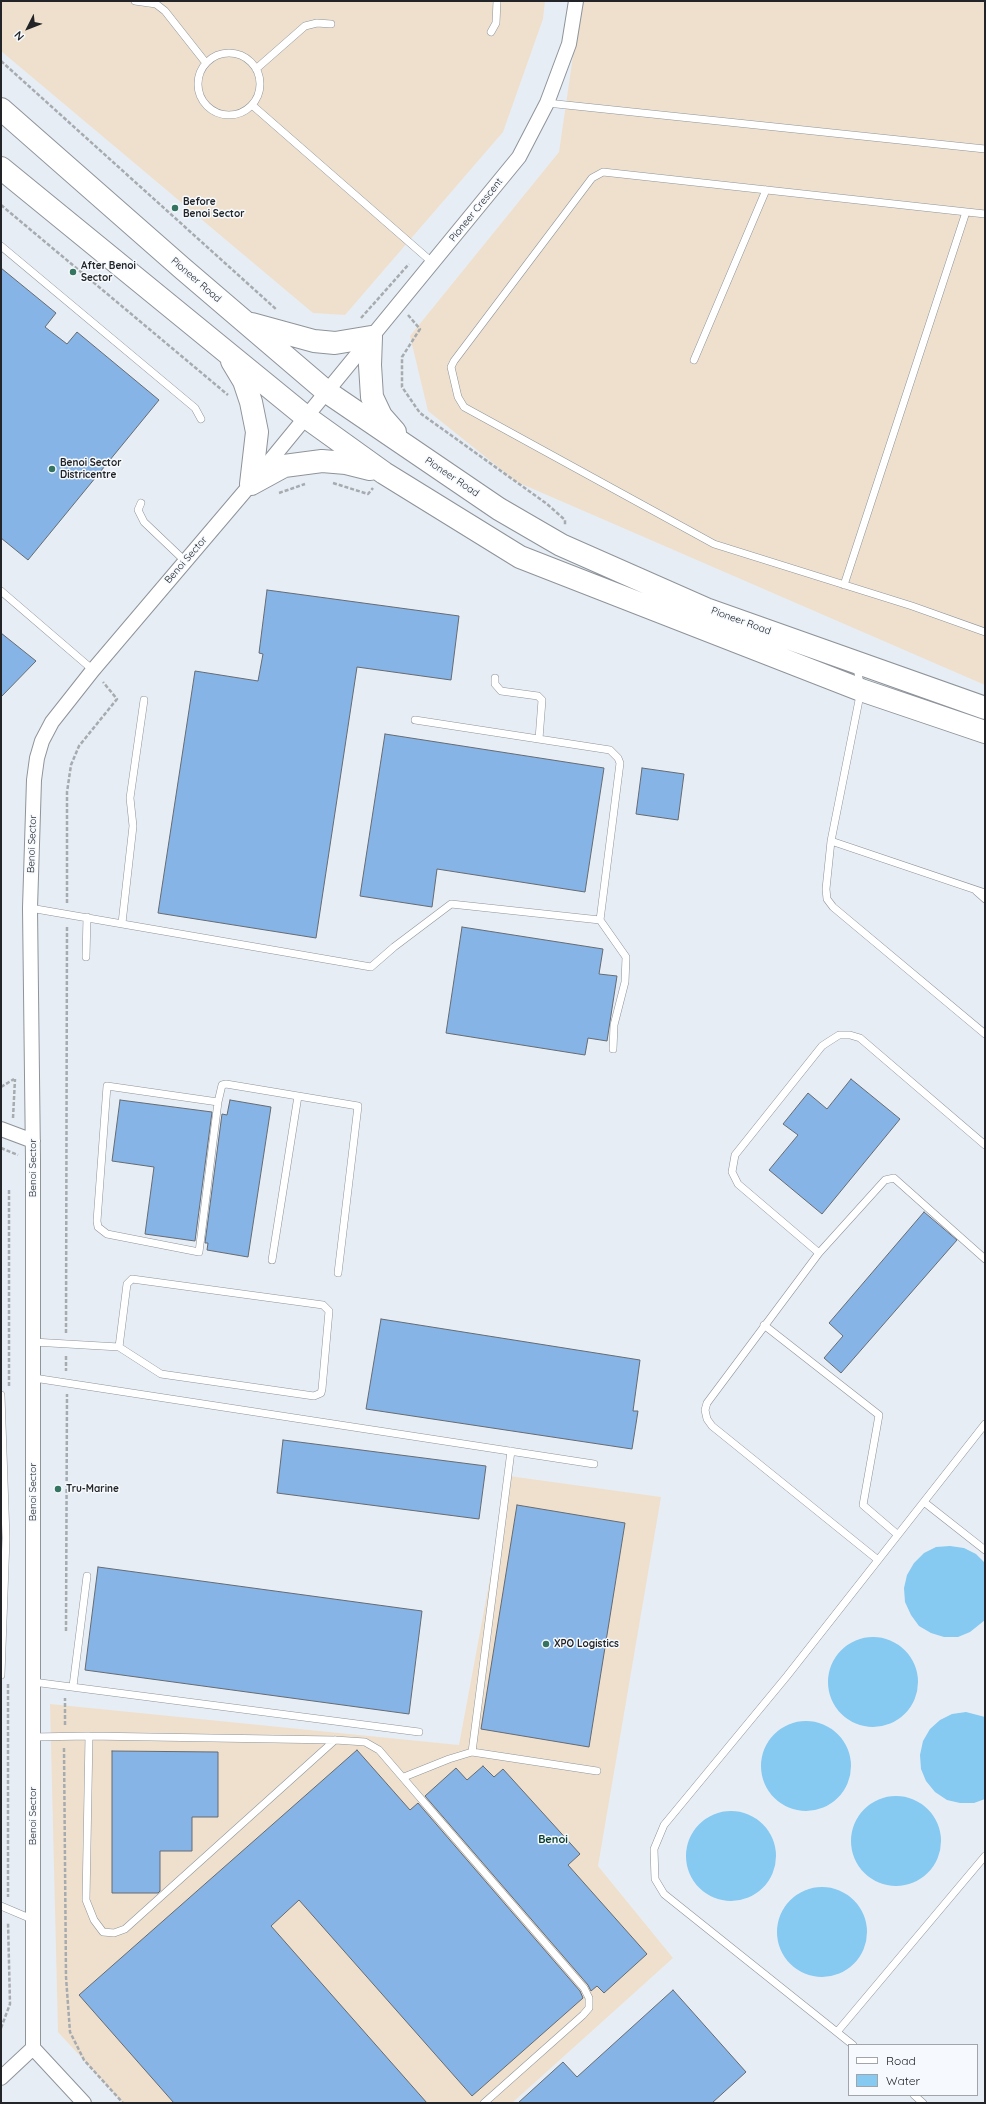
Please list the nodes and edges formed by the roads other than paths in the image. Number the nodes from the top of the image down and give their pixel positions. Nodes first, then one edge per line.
1 (135, 1) edge
2 (497, 1) edge
3 (576, 1) edge
4 (331, 24) dead end
5 (491, 32) dead end
6 (206, 63) junction
7 (256, 69) junction
8 (547, 103) junction
9 (252, 105) junction
10 (1, 109) edge
11 (985, 149) edge
12 (1, 168) edge
13 (766, 190) junction
14 (966, 212) junction
15 (985, 214) edge
16 (1, 246) edge
17 (434, 263) junction
18 (246, 322) junction
19 (371, 337) junction
20 (225, 350) junction
21 (694, 360) dead end
22 (327, 392) junction
23 (306, 417) junction
24 (201, 419) dead end
25 (420, 455) junction
26 (384, 474) junction
27 (251, 484) junction
28 (141, 504) dead end
29 (185, 561) junction
30 (844, 585) junction
31 (1, 591) edge
32 (985, 632) edge
33 (856, 662) junction
34 (93, 670) junction
35 (495, 678) dead end
36 (861, 690) junction
37 (144, 700) dead end
38 (985, 708) edge
39 (415, 720) dead end
40 (985, 732) edge
41 (539, 739) junction
42 (832, 841) junction
43 (972, 889) junction
44 (985, 893) edge
45 (985, 899) edge
46 (30, 908) junction
47 (87, 917) junction
48 (600, 920) junction
49 (122, 923) junction
50 (86, 957) dead end
51 (985, 1034) edge
52 (613, 1049) dead end
53 (298, 1096) junction
54 (218, 1102) junction
55 (1, 1129) edge
56 (33, 1141) junction
57 (985, 1145) edge
58 (819, 1253) junction
59 (985, 1259) edge
60 (272, 1260) dead end
61 (338, 1273) dead end
62 (764, 1325) junction
63 (33, 1342) junction
64 (119, 1346) junction
65 (34, 1378) junction
66 (1, 1395) edge
67 (985, 1424) edge
68 (511, 1451) junction
69 (594, 1464) dead end
70 (924, 1502) junction
71 (898, 1535) junction
72 (985, 1550) edge
73 (878, 1560) junction
74 (87, 1576) dead end
75 (1, 1675) edge
76 (33, 1682) junction
77 (69, 1686) junction
78 (419, 1732) dead end
79 (89, 1736) junction
80 (32, 1737) junction
81 (335, 1740) junction
82 (472, 1752) junction
83 (597, 1771) dead end
84 (404, 1777) junction
85 (985, 1856) edge
86 (1, 1906) edge
87 (34, 1920) junction
88 (837, 2032) junction
89 (852, 2044) edge
90 (33, 2048) junction
91 (1, 2078) edge
92 (915, 2096) edge
93 (84, 2103) edge
94 (484, 2103) edge
95 (923, 2103) edge

1 - 6 lane
2 - 5 lane
3 - 8 street, Pioneer Crescent
4 - 7 lane
6 - 7 lane
6 - 9 lane
7 - 9 lane
8 - 11 lane
8 - 17 street, Pioneer Crescent
9 - 17 lane
10 - 18 main road, Pioneer Road
12 - 20 main road, Pioneer Road
13 - 14 lane
13 - 21 lane
13 - 30 lane
14 - 15 lane
14 - 30 lane
16 - 24 lane
17 - 19 street, Pioneer Crescent
18 - 19 main road
18 - 22 main road, Pioneer Road
19 - 22 street, Pioneer Crescent
19 - 25 main road
20 - 23 main road, Pioneer Road
20 - 27 main road
22 - 23 street, Benoi Sector
22 - 25 main road, Pioneer Road
23 - 26 main road, Pioneer Road
23 - 27 street, Benoi Sector
25 - 33 main road, Pioneer Road
26 - 27 main road
26 - 36 main road, Pioneer Road
27 - 29 street, Benoi Sector
28 - 29 lane
29 - 34 street, Benoi Sector
30 - 32 lane
31 - 34 lane
33 - 36 lane
33 - 38 main road, Pioneer Road
34 - 46 street, Benoi Sector
35 - 41 lane
36 - 40 main road, Pioneer Road
36 - 42 lane
37 - 49 lane
39 - 41 lane
41 - 48 lane
42 - 43 lane
42 - 51 lane
43 - 44 lane
43 - 45 lane
46 - 47 lane
46 - 56 street, Benoi Sector
47 - 49 lane
47 - 50 lane
48 - 49 lane
48 - 52 lane
53 - 54 lane
53 - 60 lane
53 - 61 lane
54 - 54 lane
55 - 56 street
56 - 63 street, Benoi Sector
57 - 58 lane
58 - 59 lane
58 - 62 lane
62 - 71 lane
62 - 73 lane
63 - 64 lane
63 - 65 street, Benoi Sector
64 - 64 lane
65 - 68 lane
65 - 76 street, Benoi Sector
66 - 75 lane
67 - 70 lane
68 - 69 lane
68 - 82 lane
70 - 71 lane
70 - 72 lane
71 - 73 lane
73 - 88 lane
74 - 77 lane
76 - 77 lane
76 - 80 street, Benoi Sector
77 - 78 lane
79 - 80 lane
79 - 81 lane
79 - 81 lane
80 - 87 street, Benoi Sector
81 - 84 lane
82 - 83 lane
82 - 84 lane
84 - 94 lane
85 - 88 lane
86 - 87 lane
87 - 90 street, Benoi Sector
88 - 89 lane
90 - 91 street
90 - 93 street
92 - 95 lane

